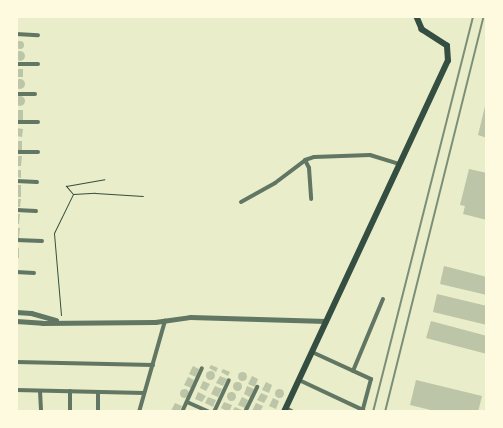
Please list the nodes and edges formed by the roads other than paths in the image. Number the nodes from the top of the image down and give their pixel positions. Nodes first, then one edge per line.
1 (416, 16) edge
2 (16, 34) edge
3 (38, 35) dead end
4 (16, 64) edge
5 (38, 64) dead end
6 (16, 94) edge
7 (36, 94) dead end
8 (16, 122) edge
9 (38, 122) dead end
10 (16, 152) edge
11 (38, 152) dead end
12 (305, 160) junction
13 (400, 164) junction
14 (16, 181) edge
15 (37, 182) dead end
16 (311, 199) dead end
17 (241, 202) dead end
18 (16, 210) edge
19 (36, 211) dead end
20 (16, 240) edge
21 (42, 241) dead end
22 (16, 272) edge
23 (34, 273) dead end
24 (384, 299) dead end
25 (16, 312) edge
26 (16, 321) edge
27 (61, 321) junction
28 (165, 321) junction
29 (326, 321) junction
30 (312, 352) junction
31 (16, 362) edge
32 (153, 365) junction
33 (202, 368) dead end
34 (353, 371) junction
35 (229, 380) dead end
36 (299, 380) junction
37 (257, 386) dead end
38 (16, 390) edge
39 (40, 391) junction
40 (70, 391) junction
41 (98, 392) junction
42 (144, 393) junction
43 (187, 402) junction
44 (285, 410) edge
45 (362, 411) edge
46 (41, 412) edge
47 (70, 412) edge
48 (98, 412) edge
49 (139, 412) edge
50 (182, 412) edge
51 (209, 412) edge
52 (214, 412) edge
53 (245, 412) edge
54 (293, 412) edge

1 - 13 main road
2 - 3 street
4 - 5 street
6 - 7 street
8 - 9 street
10 - 11 street
12 - 13 street
12 - 16 street
12 - 17 street
13 - 29 main road
14 - 15 street
18 - 19 street
20 - 21 street
22 - 23 street
24 - 34 street
25 - 27 street
26 - 27 street
27 - 28 street
28 - 29 street
28 - 32 street
29 - 30 main road
30 - 34 street
30 - 36 main road
31 - 32 street
32 - 42 street
33 - 43 street
34 - 45 street
35 - 52 street
36 - 44 main road
36 - 45 street
37 - 53 street
38 - 39 street
39 - 40 street
39 - 46 street
40 - 41 street
40 - 47 street
41 - 42 street
41 - 48 street
42 - 49 street
43 - 50 street
43 - 51 street
44 - 54 street

